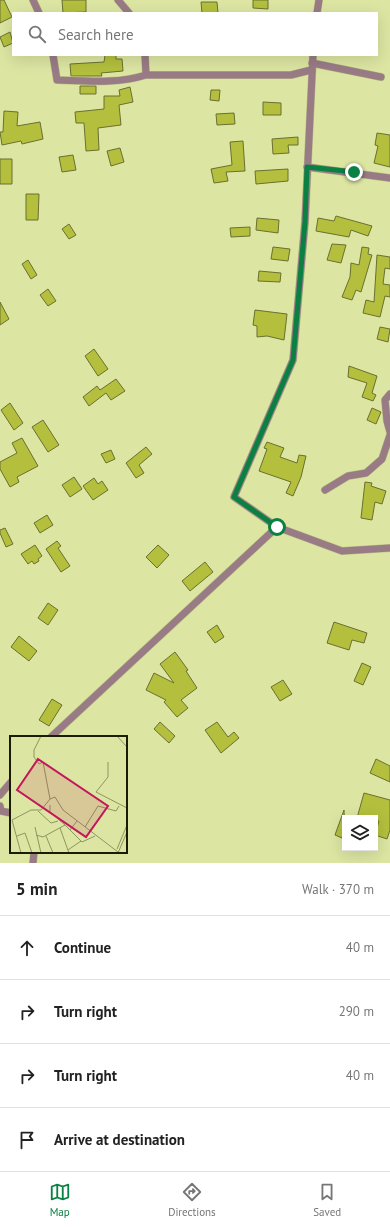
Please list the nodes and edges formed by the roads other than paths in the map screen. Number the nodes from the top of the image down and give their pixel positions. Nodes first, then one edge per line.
1 (34, 0) edge
2 (118, 0) edge
3 (319, 0) edge
4 (39, 12) edge
5 (128, 12) edge
6 (317, 12) edge
7 (53, 56) edge
8 (145, 56) edge
9 (312, 59) edge
10 (311, 70) junction
11 (146, 75) junction
12 (381, 77) dead end
13 (307, 167) junction
14 (390, 178) edge
15 (390, 394) edge
16 (390, 432) edge
17 (390, 435) edge
18 (325, 490) dead end
19 (277, 527) junction
20 (390, 548) edge
21 (52, 736) edge
22 (10, 783) edge
23 (0, 795) edge
24 (0, 806) edge
25 (10, 814) edge
26 (34, 853) edge
27 (33, 863) edge

1 - 4 street
2 - 5 street
3 - 6 street
7 - 11 street
8 - 11 street
9 - 10 street
9 - 12 street
10 - 11 street
10 - 13 street
13 - 14 street
13 - 19 street
15 - 16 street
17 - 18 street
19 - 20 street
19 - 21 street
22 - 23 street
24 - 25 street
26 - 27 street

